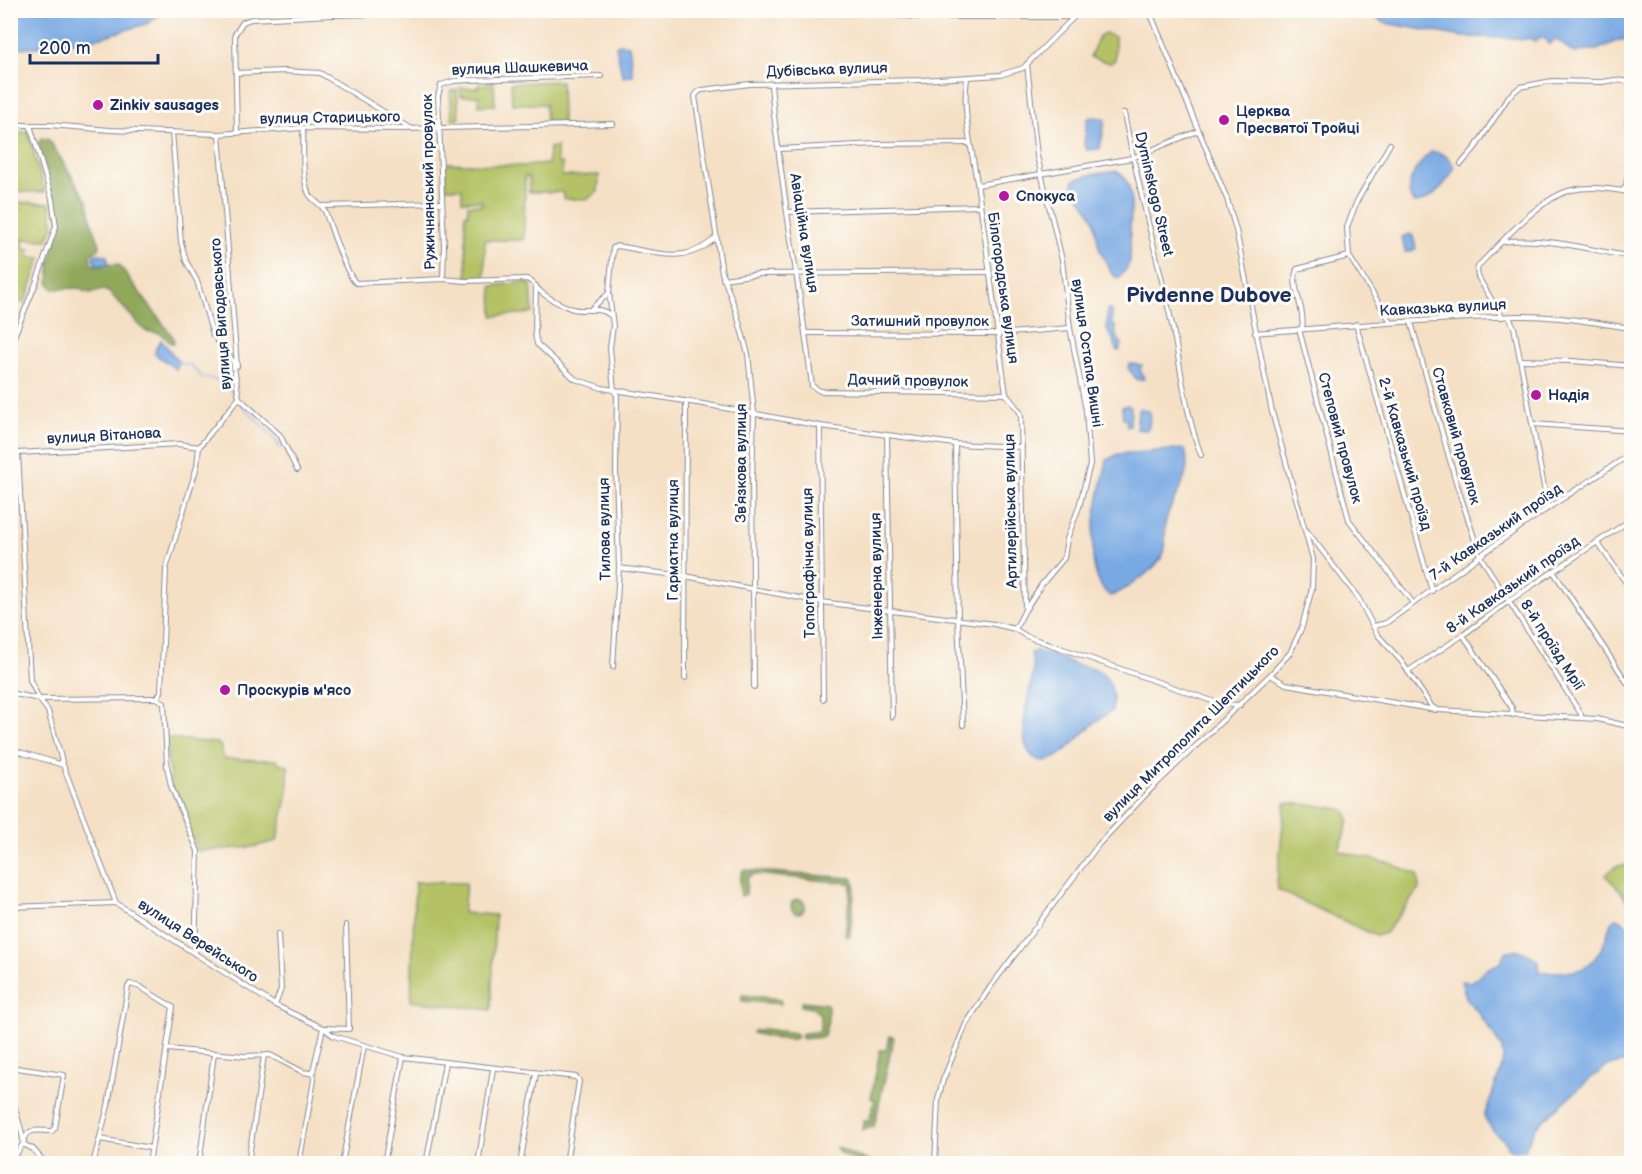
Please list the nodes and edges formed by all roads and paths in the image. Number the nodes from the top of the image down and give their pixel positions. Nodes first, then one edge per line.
1 (555, 10) edge
2 (867, 10) edge
3 (1081, 10) edge
4 (1149, 10) edge
5 (1073, 17) junction
6 (1027, 64) junction
7 (236, 73) junction
8 (601, 76) dead end
9 (967, 78) junction
10 (1632, 82) edge
11 (441, 85) joint
12 (771, 85) junction
13 (1124, 113) dead end
14 (403, 123) junction
15 (613, 124) dead end
16 (10, 125) edge
17 (30, 125) junction
18 (303, 128) junction
19 (440, 128) junction
20 (402, 129) junction
21 (413, 129) junction
22 (1198, 131) junction
23 (172, 132) junction
24 (237, 133) junction
25 (219, 134) junction
26 (970, 143) junction
27 (1390, 144) dead end
28 (1632, 145) edge
29 (779, 149) junction
30 (1132, 158) junction
31 (1461, 165) dead end
32 (1040, 176) junction
33 (978, 185) junction
34 (1622, 191) junction
35 (1632, 193) edge
36 (442, 203) junction
37 (322, 206) junction
38 (980, 206) junction
39 (787, 212) junction
40 (716, 237) junction
41 (1502, 242) junction
42 (718, 245) joint
43 (1349, 256) junction
44 (1632, 257) edge
45 (988, 272) junction
46 (798, 273) junction
47 (443, 279) junction
48 (723, 279) junction
49 (536, 286) junction
50 (609, 292) junction
51 (592, 309) junction
52 (611, 316) junction
53 (1502, 317) junction
54 (1509, 317) junction
55 (1391, 322) junction
56 (1411, 322) junction
57 (1356, 324) junction
58 (1070, 328) junction
59 (1632, 328) edge
60 (1301, 329) junction
61 (806, 333) junction
62 (1255, 333) junction
63 (998, 334) junction
64 (10, 346) edge
65 (236, 354) junction
66 (230, 355) junction
67 (1521, 360) junction
68 (1632, 366) edge
69 (812, 386) joint
70 (614, 391) junction
71 (1006, 394) junction
72 (239, 398) junction
73 (686, 401) junction
74 (754, 413) junction
75 (1533, 424) junction
76 (820, 426) junction
77 (1632, 431) edge
78 (887, 435) junction
79 (955, 444) junction
80 (199, 447) junction
81 (1022, 447) junction
82 (10, 449) edge
83 (18, 453) junction
84 (1632, 453) edge
85 (1201, 455) dead end
86 (297, 470) dead end
87 (1548, 508) junction
88 (1632, 519) edge
89 (1303, 525) junction
90 (1597, 542) junction
91 (1480, 556) junction
92 (619, 568) junction
93 (1553, 571) junction
94 (685, 576) junction
95 (753, 590) junction
96 (1432, 591) junction
97 (1632, 591) edge
98 (1509, 601) junction
99 (821, 602) junction
100 (1413, 603) junction
101 (1025, 610) junction
102 (890, 612) junction
103 (958, 620) junction
104 (1374, 626) junction
105 (1015, 629) junction
106 (1463, 635) junction
107 (613, 667) dead end
108 (1408, 671) junction
109 (1270, 675) junction
110 (685, 678) dead end
111 (754, 687) dead end
112 (1632, 690) edge
113 (10, 693) edge
114 (157, 698) junction
115 (39, 699) junction
116 (824, 699) dead end
117 (1240, 705) junction
118 (1438, 710) junction
119 (1513, 715) junction
120 (892, 717) dead end
121 (1581, 718) junction
122 (963, 725) dead end
123 (1632, 727) edge
124 (10, 749) edge
125 (63, 765) junction
126 (116, 903) junction
127 (10, 907) edge
128 (346, 925) dead end
129 (278, 934) dead end
130 (10, 943) edge
131 (195, 955) junction
132 (10, 969) edge
133 (275, 1005) junction
134 (322, 1028) junction
135 (364, 1046) junction
136 (167, 1049) junction
137 (214, 1054) junction
138 (264, 1055) junction
139 (403, 1057) junction
140 (445, 1063) junction
141 (10, 1067) edge
142 (493, 1069) junction
143 (313, 1071) junction
144 (536, 1074) junction
145 (10, 1092) edge
146 (21, 1129) junction
147 (26, 1134) junction
148 (100, 1139) junction
149 (23, 1144) junction
150 (152, 1148) junction
151 (10, 1163) edge
152 (46, 1164) edge
153 (93, 1164) edge
154 (149, 1164) edge
155 (199, 1164) edge
156 (248, 1164) edge
157 (299, 1164) edge
158 (342, 1164) edge
159 (384, 1164) edge
160 (426, 1164) edge
161 (478, 1164) edge
162 (520, 1164) edge
163 (566, 1164) edge
164 (935, 1164) edge

1 - 7 street
2 - 5 street
3 - 5 street, Дубівська вулиця
4 - 22 street, вулиця Митрополита Шептицького
5 - 6 street, Дубівська вулиця
6 - 9 street, Дубівська вулиця
6 - 32 street, вулиця Остапа Вишні
7 - 14 street
7 - 24 street
8 - 11 street, вулиця Шашкевича
9 - 12 street, Дубівська вулиця
9 - 26 street, Білогородська вулиця
10 - 31 street
11 - 19 street, Ружичнянський провулок
12 - 29 street, Авіаційна вулиця
12 - 40 street, Дубівська вулиця
13 - 30 street, Dyminskogo Street
14 - 20 street
14 - 21 street
15 - 19 street, вулиця Старицького
16 - 17 street, вулиця Старицького
17 - 23 street, вулиця Старицького
17 - 64 street
18 - 20 street, вулиця Старицького
18 - 24 street, вулиця Старицького
18 - 37 street
19 - 21 street, вулиця Старицького
19 - 36 street, Ружичнянський провулок
20 - 21 street, вулиця Старицького
22 - 30 street
22 - 62 street, вулиця Митрополита Шептицького
23 - 25 street, вулиця Старицького
23 - 66 street
24 - 25 street, вулиця Старицького
25 - 65 street, вулиця Вигодовського
26 - 29 street
26 - 33 street, Білогородська вулиця
27 - 43 street
28 - 34 street
29 - 39 street, Авіаційна вулиця
30 - 32 street
30 - 85 street, Dyminskogo Street
32 - 33 street
32 - 58 street, вулиця Остапа Вишні
33 - 38 street, Білогородська вулиця
34 - 35 street
34 - 41 street
36 - 37 street
36 - 47 street, Ружичнянський провулок
37 - 47 street
38 - 39 street
38 - 45 street, Білогородська вулиця
39 - 46 street, Авіаційна вулиця
40 - 42 street, Дубівська вулиця
40 - 50 street, Тилова вулиця
41 - 44 street
41 - 53 street
42 - 48 street, Звʼязкова вулиця
43 - 55 street
43 - 60 street, Степовий провулок
45 - 46 street
45 - 63 street, Білогородська вулиця
46 - 48 street
46 - 61 street, Авіаційна вулиця
47 - 49 street
48 - 74 street, Звʼязкова вулиця
49 - 51 street
49 - 70 street
50 - 51 street
50 - 52 street, Тилова вулиця
51 - 52 street
52 - 70 street, Тилова вулиця
53 - 54 street, Кавказька вулиця
53 - 56 street, Кавказька вулиця
54 - 59 street, Кавказька вулиця
54 - 67 street
55 - 56 street, Кавказька вулиця
55 - 57 street, Кавказька вулиця
56 - 91 street, Ставковий провулок
57 - 60 street, Кавказька вулиця
57 - 96 street, 2-й Кавказький проїзд
58 - 63 street, Затишний провулок
58 - 101 street, вулиця Остапа Вишні
60 - 62 street, Кавказька вулиця
60 - 100 street, Степовий провулок
61 - 63 street, Затишний провулок
61 - 69 street, Авіаційна вулиця
62 - 89 street, вулиця Митрополита Шептицького
63 - 71 street, Білогородська вулиця
65 - 66 street
65 - 72 street, вулиця Вигодовського
66 - 72 street
67 - 68 street
67 - 75 street
69 - 71 street, Дачний провулок
70 - 73 street
70 - 92 street, Тилова вулиця
71 - 81 street, Артилерійська вулиця
72 - 80 street
72 - 86 street, вулиця Вигодовського
73 - 74 street
73 - 94 street, Гарматна вулиця
74 - 76 street
74 - 95 street, Звʼязкова вулиця
75 - 77 street
75 - 87 street
76 - 78 street
76 - 99 street, Топографічна вулиця
78 - 79 street
78 - 102 street, Інженерна вулиця
79 - 81 street
79 - 103 street
80 - 83 street, вулиця Вітанова
80 - 114 street
81 - 101 street, Артилерійська вулиця
82 - 83 street, вулиця Вітанова
83 - 115 street, вулиця Верейського
84 - 87 street, 7-й Кавказький проїзд
87 - 91 street, 7-й Кавказький проїзд
88 - 90 street, 8-й Кавказький проїзд
89 - 104 street
89 - 109 street, вулиця Митрополита Шептицького
90 - 93 street, 8-й Кавказький проїзд
90 - 97 street
91 - 96 street, 7-й Кавказький проїзд
91 - 98 street, 8-й проїзд Мрії
92 - 94 street
92 - 107 street, Тилова вулиця
93 - 98 street, 8-й Кавказький проїзд
93 - 112 street
94 - 95 street
94 - 110 street, Гарматна вулиця
95 - 99 street
95 - 111 street, Звʼязкова вулиця
96 - 100 street, 7-й Кавказький проїзд
98 - 106 street, 8-й Кавказький проїзд
98 - 121 street, 8-й проїзд Мрії
99 - 102 street
99 - 116 street, Топографічна вулиця
100 - 104 street, 7-й Кавказький проїзд
101 - 105 street, вулиця Остапа Вишні
102 - 103 street
102 - 120 street, Інженерна вулиця
103 - 105 street
103 - 122 street
104 - 108 street
105 - 117 street
106 - 108 street, 8-й Кавказький проїзд
106 - 119 street
108 - 118 street
109 - 117 street, вулиця Митрополита Шептицького
109 - 118 street
113 - 115 street
114 - 115 street
114 - 131 street
115 - 125 street, вулиця Верейського
117 - 164 street, вулиця Митрополита Шептицького
118 - 119 street
119 - 121 street
121 - 123 street
124 - 125 street
125 - 126 street, вулиця Верейського
126 - 127 street
126 - 131 street, вулиця Верейського
128 - 134 street
129 - 133 street
130 - 132 street
131 - 133 street, вулиця Верейського
133 - 134 street, вулиця Верейського
134 - 135 street, вулиця Верейського
134 - 143 street
135 - 139 street, вулиця Верейського
135 - 158 street
136 - 137 street
136 - 148 street
136 - 150 street
137 - 138 street
137 - 155 street
138 - 143 street
138 - 156 street
139 - 140 street, вулиця Верейського
139 - 159 street
140 - 142 street, вулиця Верейського
140 - 160 street
141 - 147 street
142 - 144 street, вулиця Верейського
142 - 161 street
143 - 157 street
144 - 162 street
144 - 163 street, вулиця Верейського
145 - 146 street
146 - 147 street
146 - 149 street
147 - 149 street
148 - 150 street
148 - 153 street
149 - 151 street
149 - 152 street
150 - 154 street

